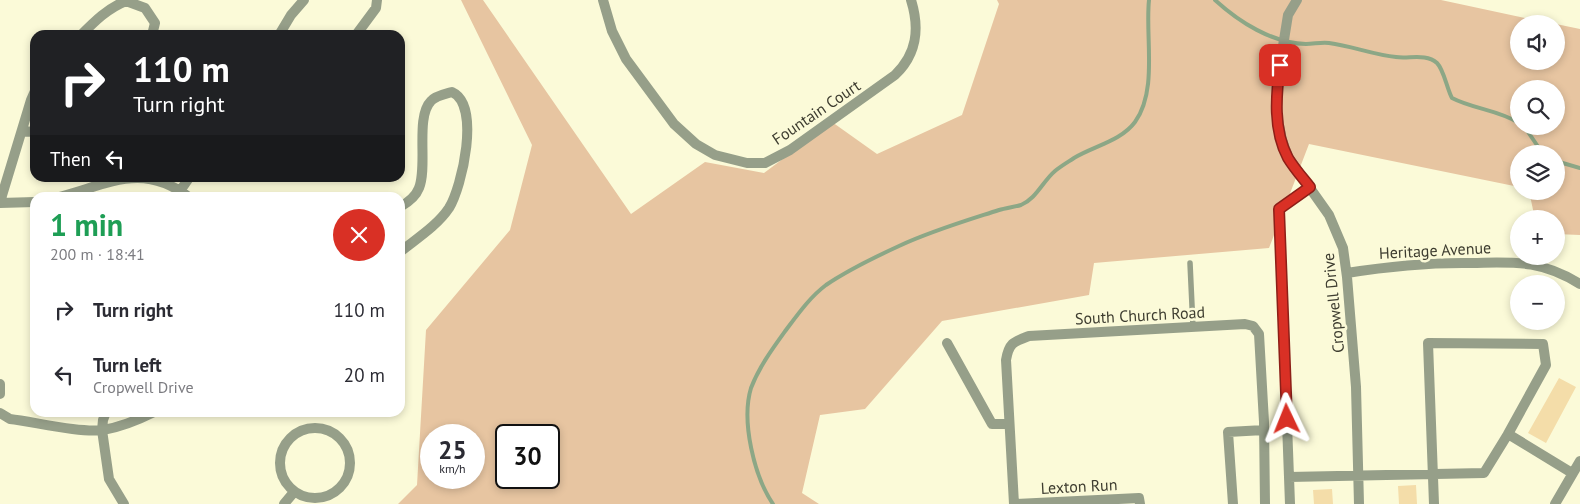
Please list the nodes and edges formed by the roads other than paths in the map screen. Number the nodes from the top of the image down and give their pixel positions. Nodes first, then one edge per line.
1 (304, 0) edge
2 (377, 0) edge
3 (603, 0) edge
4 (911, 0) edge
5 (1297, 0) edge
6 (86, 30) edge
7 (153, 30) edge
8 (282, 30) edge
9 (360, 30) edge
10 (30, 106) edge
11 (22, 131) junction
12 (30, 132) edge
13 (112, 182) edge
14 (161, 182) edge
15 (186, 182) edge
16 (1310, 187) junction
17 (180, 191) joint
18 (76, 192) edge
19 (0, 202) edge
20 (30, 202) edge
21 (405, 203) edge
22 (405, 248) edge
23 (1190, 263) dead end
24 (1347, 273) junction
25 (1580, 284) edge
26 (1193, 327) junction
27 (947, 343) dead end
28 (0, 384) edge
29 (0, 394) edge
30 (0, 413) edge
31 (105, 417) edge
32 (142, 417) edge
33 (1009, 424) junction
34 (102, 430) junction
35 (1264, 430) junction
36 (1508, 434) junction
37 (1580, 461) edge
38 (1572, 473) junction
39 (1433, 474) junction
40 (1358, 476) junction
41 (1289, 477) junction
42 (294, 492) junction
43 (124, 504) edge
44 (284, 504) edge
45 (1014, 504) edge
46 (1140, 504) edge
47 (1233, 504) edge
48 (1265, 504) edge
49 (1290, 504) edge
50 (1359, 504) edge
51 (1434, 504) edge
52 (1555, 504) edge

1 - 8 street
2 - 9 street
3 - 4 street, Fountain Court
5 - 16 street, Cropwell Drive
6 - 7 street
10 - 11 street
11 - 12 street
11 - 19 street
13 - 18 street
14 - 17 street
15 - 17 street
16 - 24 street, Cropwell Drive
16 - 41 street
19 - 20 street
21 - 22 street
23 - 26 lane
24 - 25 street, Heritage Avenue
24 - 40 street, Cropwell Drive
26 - 33 street, South Church Road
26 - 35 street, South Church Road
27 - 33 street
28 - 29 street
30 - 34 street
31 - 34 street
32 - 34 street
33 - 45 street, South Church Road
34 - 43 street
35 - 47 street
35 - 48 street, South Church Road
36 - 38 street
36 - 39 street
36 - 39 street
37 - 38 street
38 - 52 street
39 - 40 street
39 - 51 street
40 - 41 street
40 - 50 street, Cropwell Drive
41 - 49 street
42 - 42 street
42 - 44 street
45 - 46 street, Lexton Run

